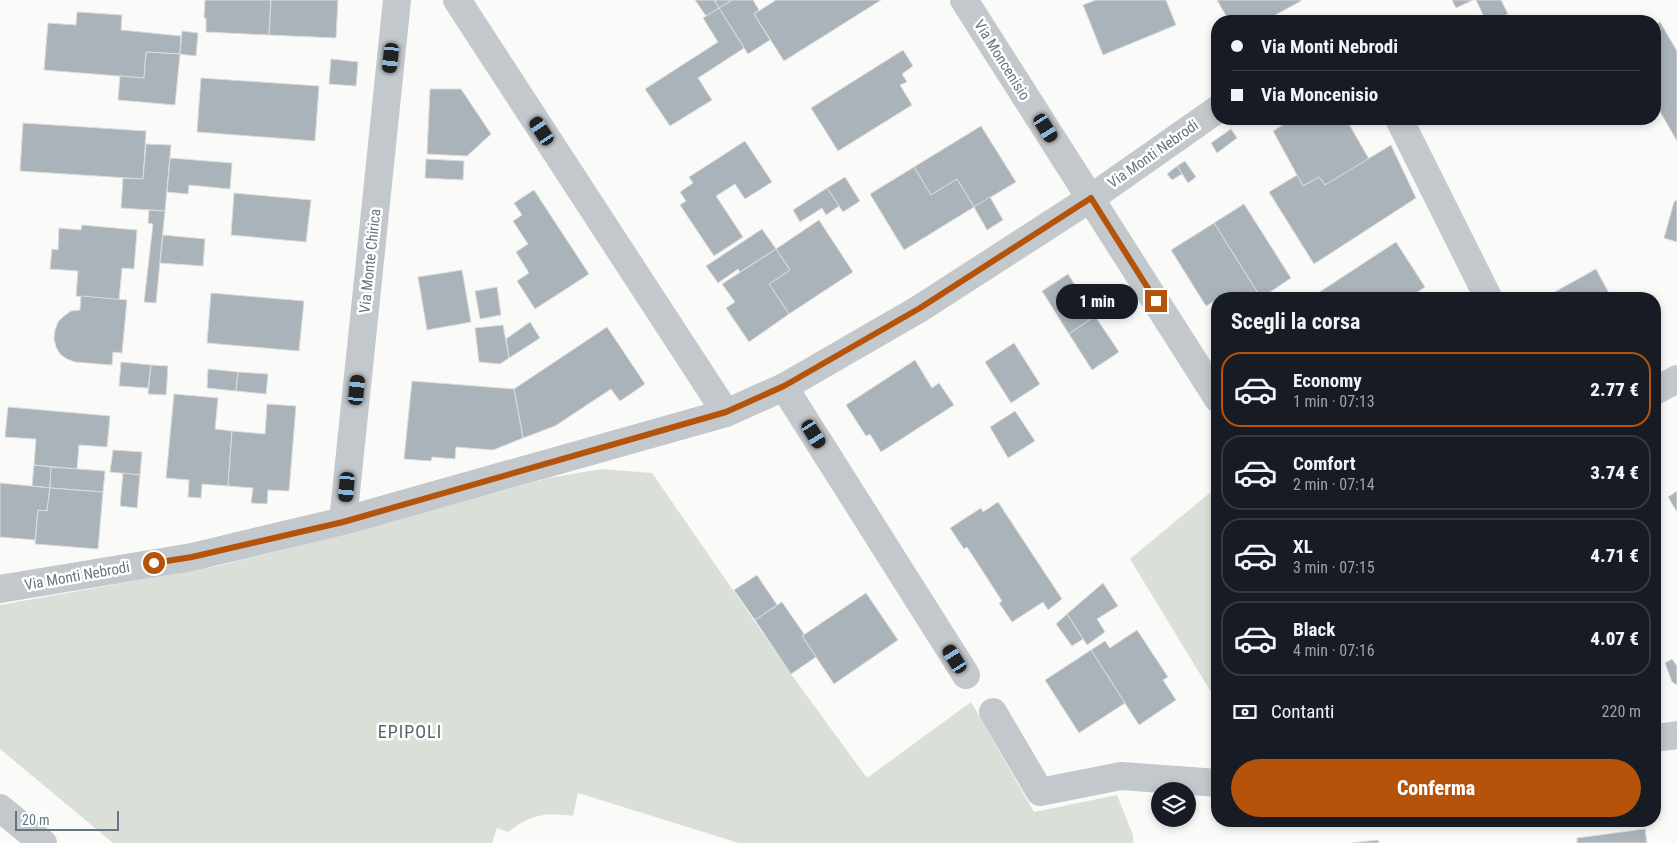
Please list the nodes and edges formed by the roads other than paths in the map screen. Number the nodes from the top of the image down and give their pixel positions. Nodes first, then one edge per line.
1 (397, 0) edge
2 (457, 0) edge
3 (964, 0) edge
4 (1211, 114) edge
5 (1402, 125) edge
6 (1091, 198) junction
7 (1486, 292) edge
8 (1677, 379) edge
9 (784, 386) junction
10 (1211, 388) edge
11 (1661, 388) edge
12 (726, 412) junction
13 (343, 522) junction
14 (0, 589) edge
15 (966, 675) dead end
16 (993, 712) dead end
17 (1677, 736) edge
18 (1661, 737) edge
19 (1211, 782) edge
20 (0, 808) edge
21 (43, 843) edge

1 - 13 street, Via Monte Chirica
2 - 12 street
3 - 6 street, Via Moncenisio
4 - 6 street, Via Monti Nebrodi
5 - 7 street
6 - 9 street, Via Monti Nebrodi
6 - 10 street, Via Moncenisio
8 - 11 street
9 - 12 street, Via Monti Nebrodi
9 - 15 street
12 - 13 street, Via Monti Nebrodi
13 - 14 street, Via Monti Nebrodi
16 - 19 street
17 - 18 street
20 - 21 street

